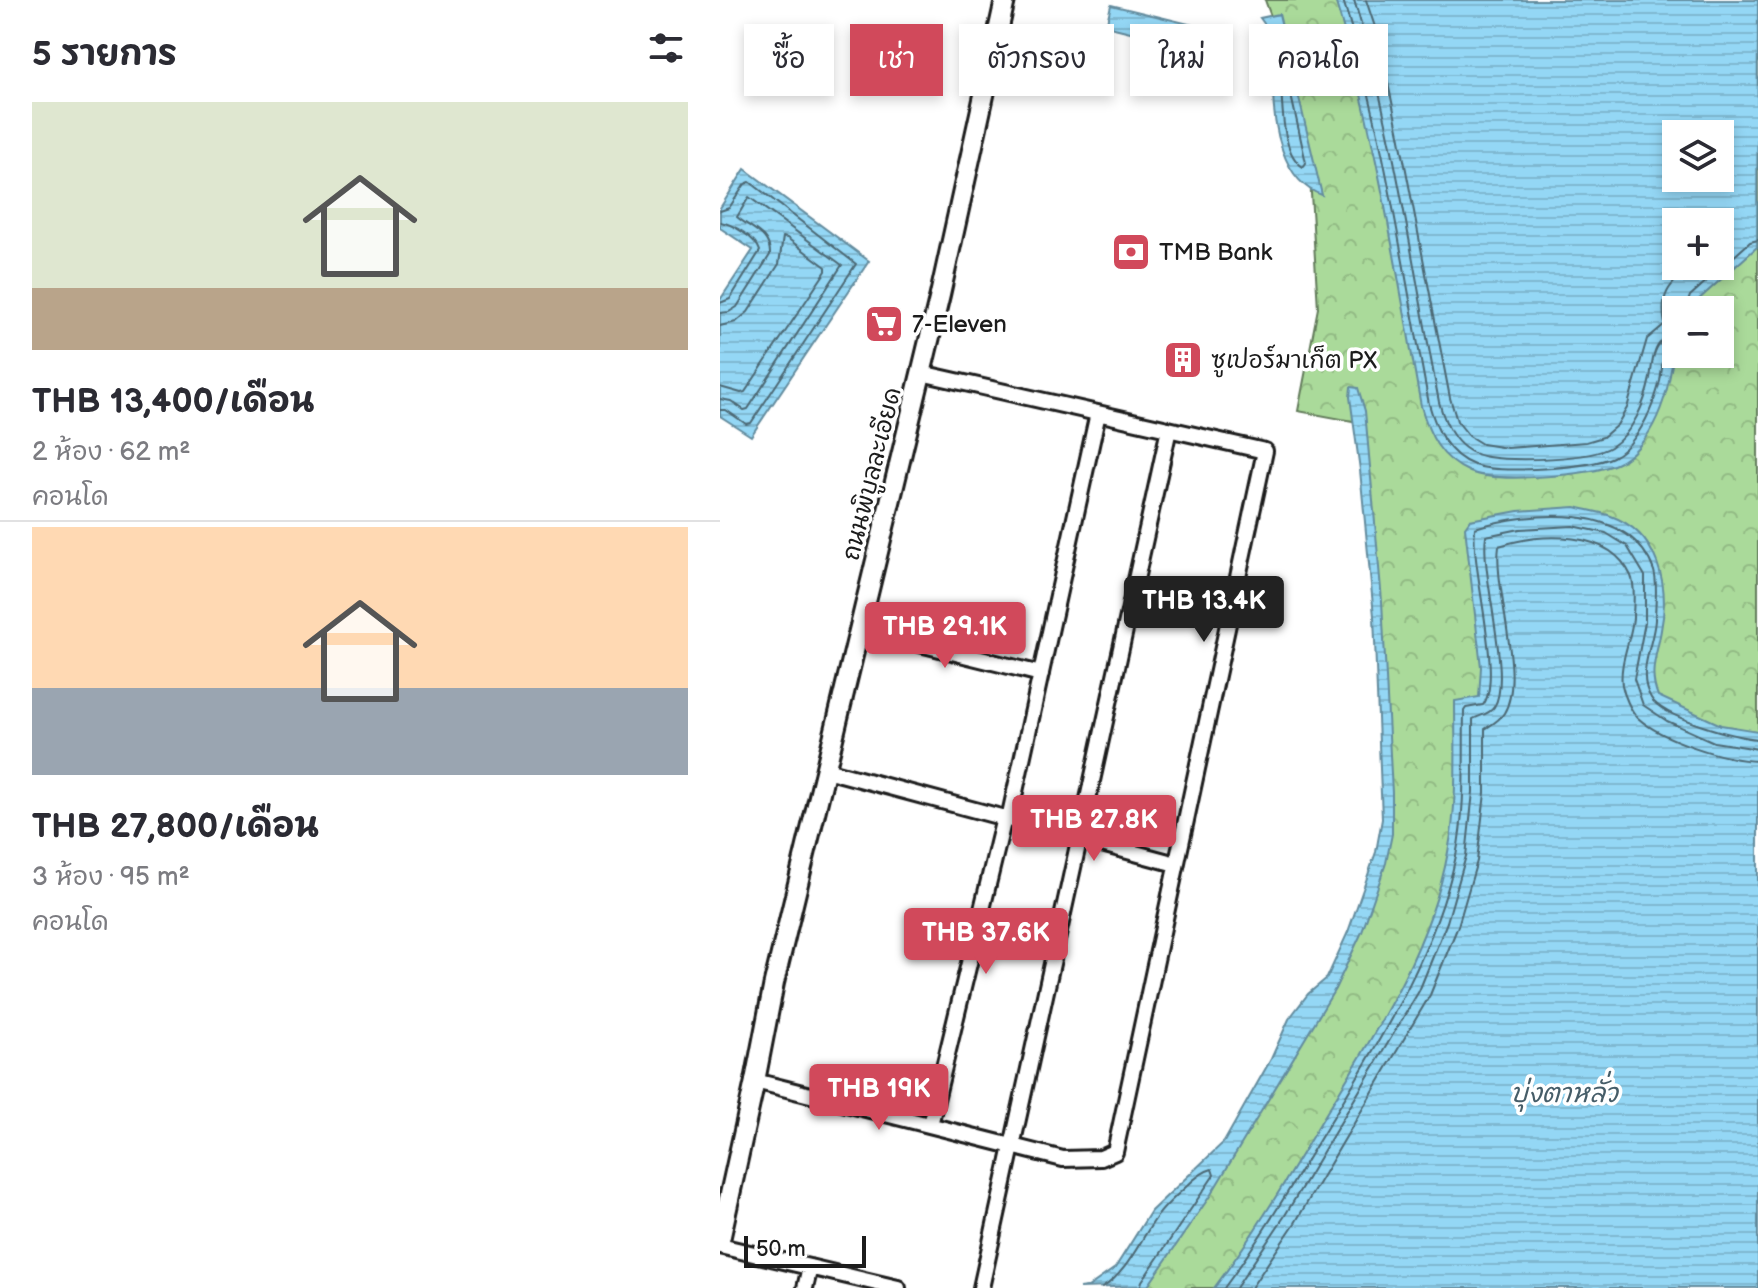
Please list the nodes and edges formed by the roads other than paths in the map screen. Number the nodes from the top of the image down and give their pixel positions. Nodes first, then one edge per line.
1 (1005, 0) edge
2 (921, 373) junction
3 (1098, 413) junction
4 (1169, 429) junction
5 (859, 629) junction
6 (1041, 674) junction
7 (826, 770) junction
8 (1007, 819) junction
9 (1080, 838) junction
10 (1176, 864) junction
11 (755, 1081) junction
12 (930, 1125) junction
13 (1012, 1146) junction
14 (720, 1243) edge
15 (810, 1267) junction
16 (805, 1288) edge
17 (898, 1288) edge
18 (981, 1288) edge

1 - 2 street, ถนนพิบูลละเอียด
2 - 3 street
2 - 5 street, ถนนพิบูลละเอียด
3 - 4 street
3 - 6 street
4 - 9 street
4 - 10 street
5 - 6 street
5 - 7 street, ถนนพิบูลละเอียด
6 - 8 street
7 - 8 street
7 - 11 street, ถนนพิบูลละเอียด
8 - 9 street
8 - 12 street
9 - 10 street
9 - 13 street
10 - 13 street
11 - 12 street
11 - 14 street, ถนนพิบูลละเอียด
12 - 13 street
13 - 18 street
14 - 15 street
15 - 16 street
15 - 17 street

